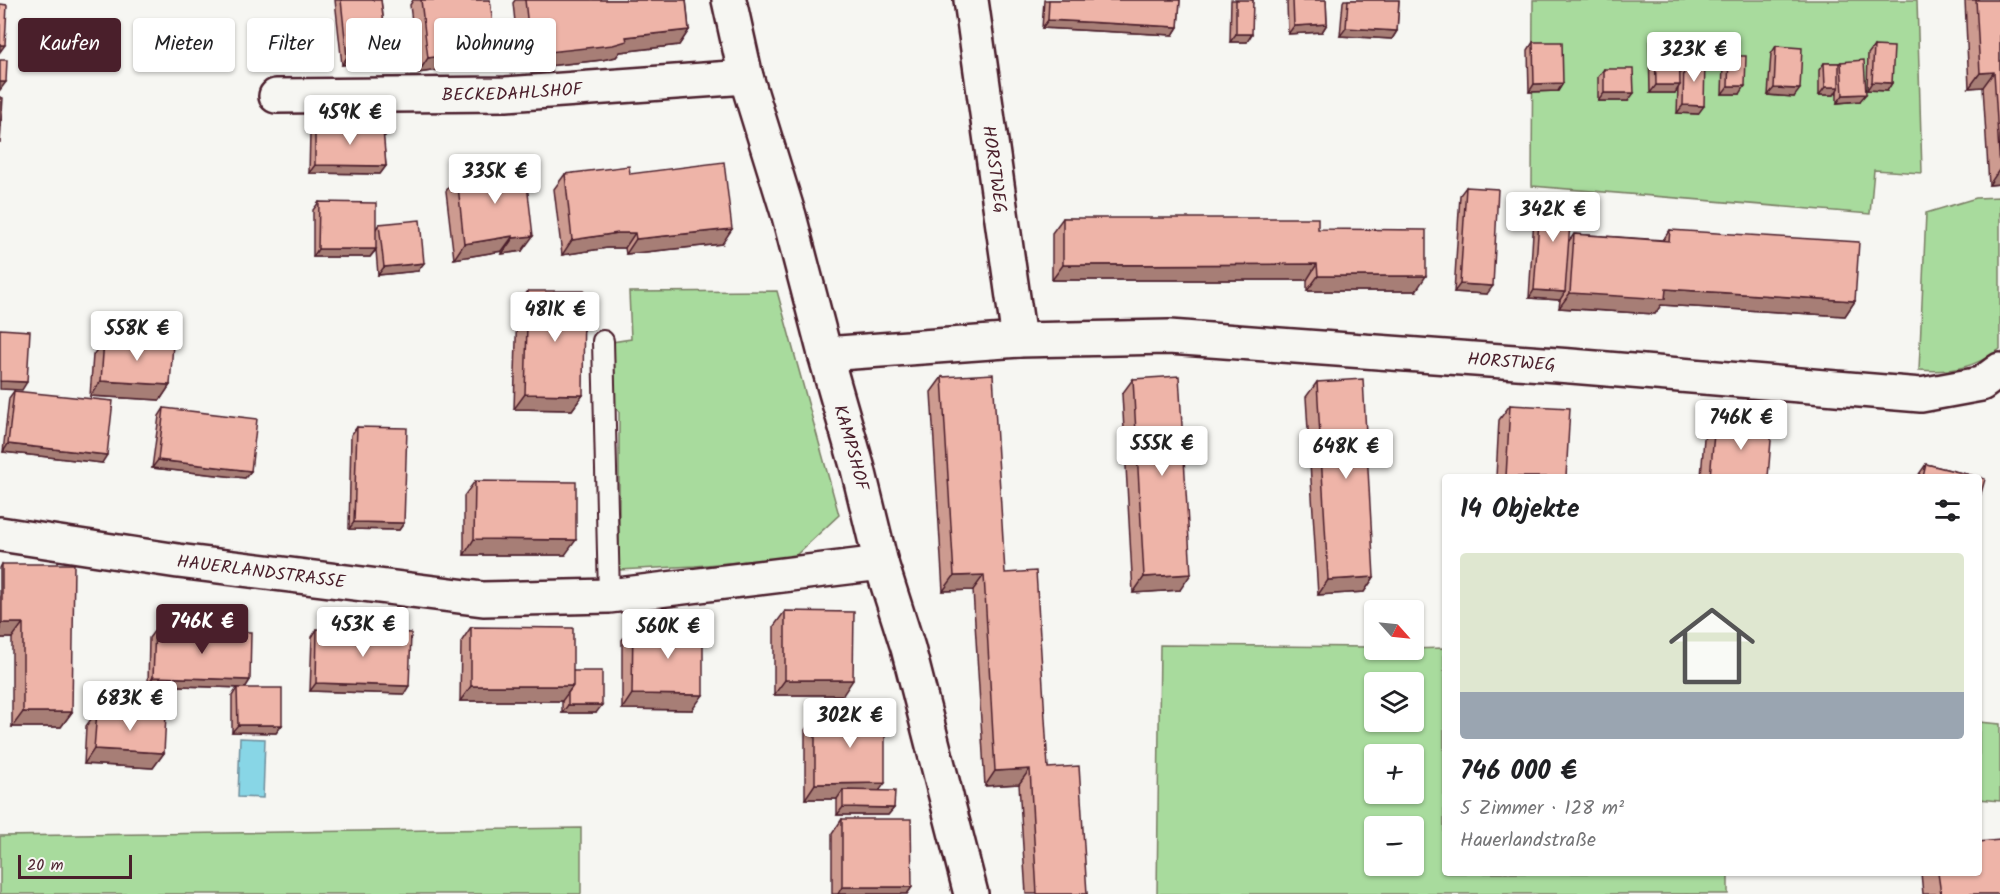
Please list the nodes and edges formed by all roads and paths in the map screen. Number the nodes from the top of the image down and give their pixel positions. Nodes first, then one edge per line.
1 (729, 0) edge
2 (971, 0) edge
3 (746, 77) junction
4 (276, 96) dead end
5 (1018, 340) junction
6 (603, 341) dead end
7 (825, 354) junction
8 (2000, 370) edge
9 (0, 534) edge
10 (881, 563) junction
11 (609, 596) junction
12 (970, 894) edge

1 - 3 street, KAMPSHOF
2 - 5 street, HORSTWEG
3 - 4 street, BECKEDAHLSHOF
3 - 7 street, KAMPSHOF
5 - 7 street, HORSTWEG
5 - 8 street, HORSTWEG
6 - 11 lane
7 - 10 street, KAMPSHOF
9 - 11 street, HAUERLANDSTRASSE
10 - 11 street, HAUERLANDSTRASSE
10 - 12 street, KAMPSHOF

